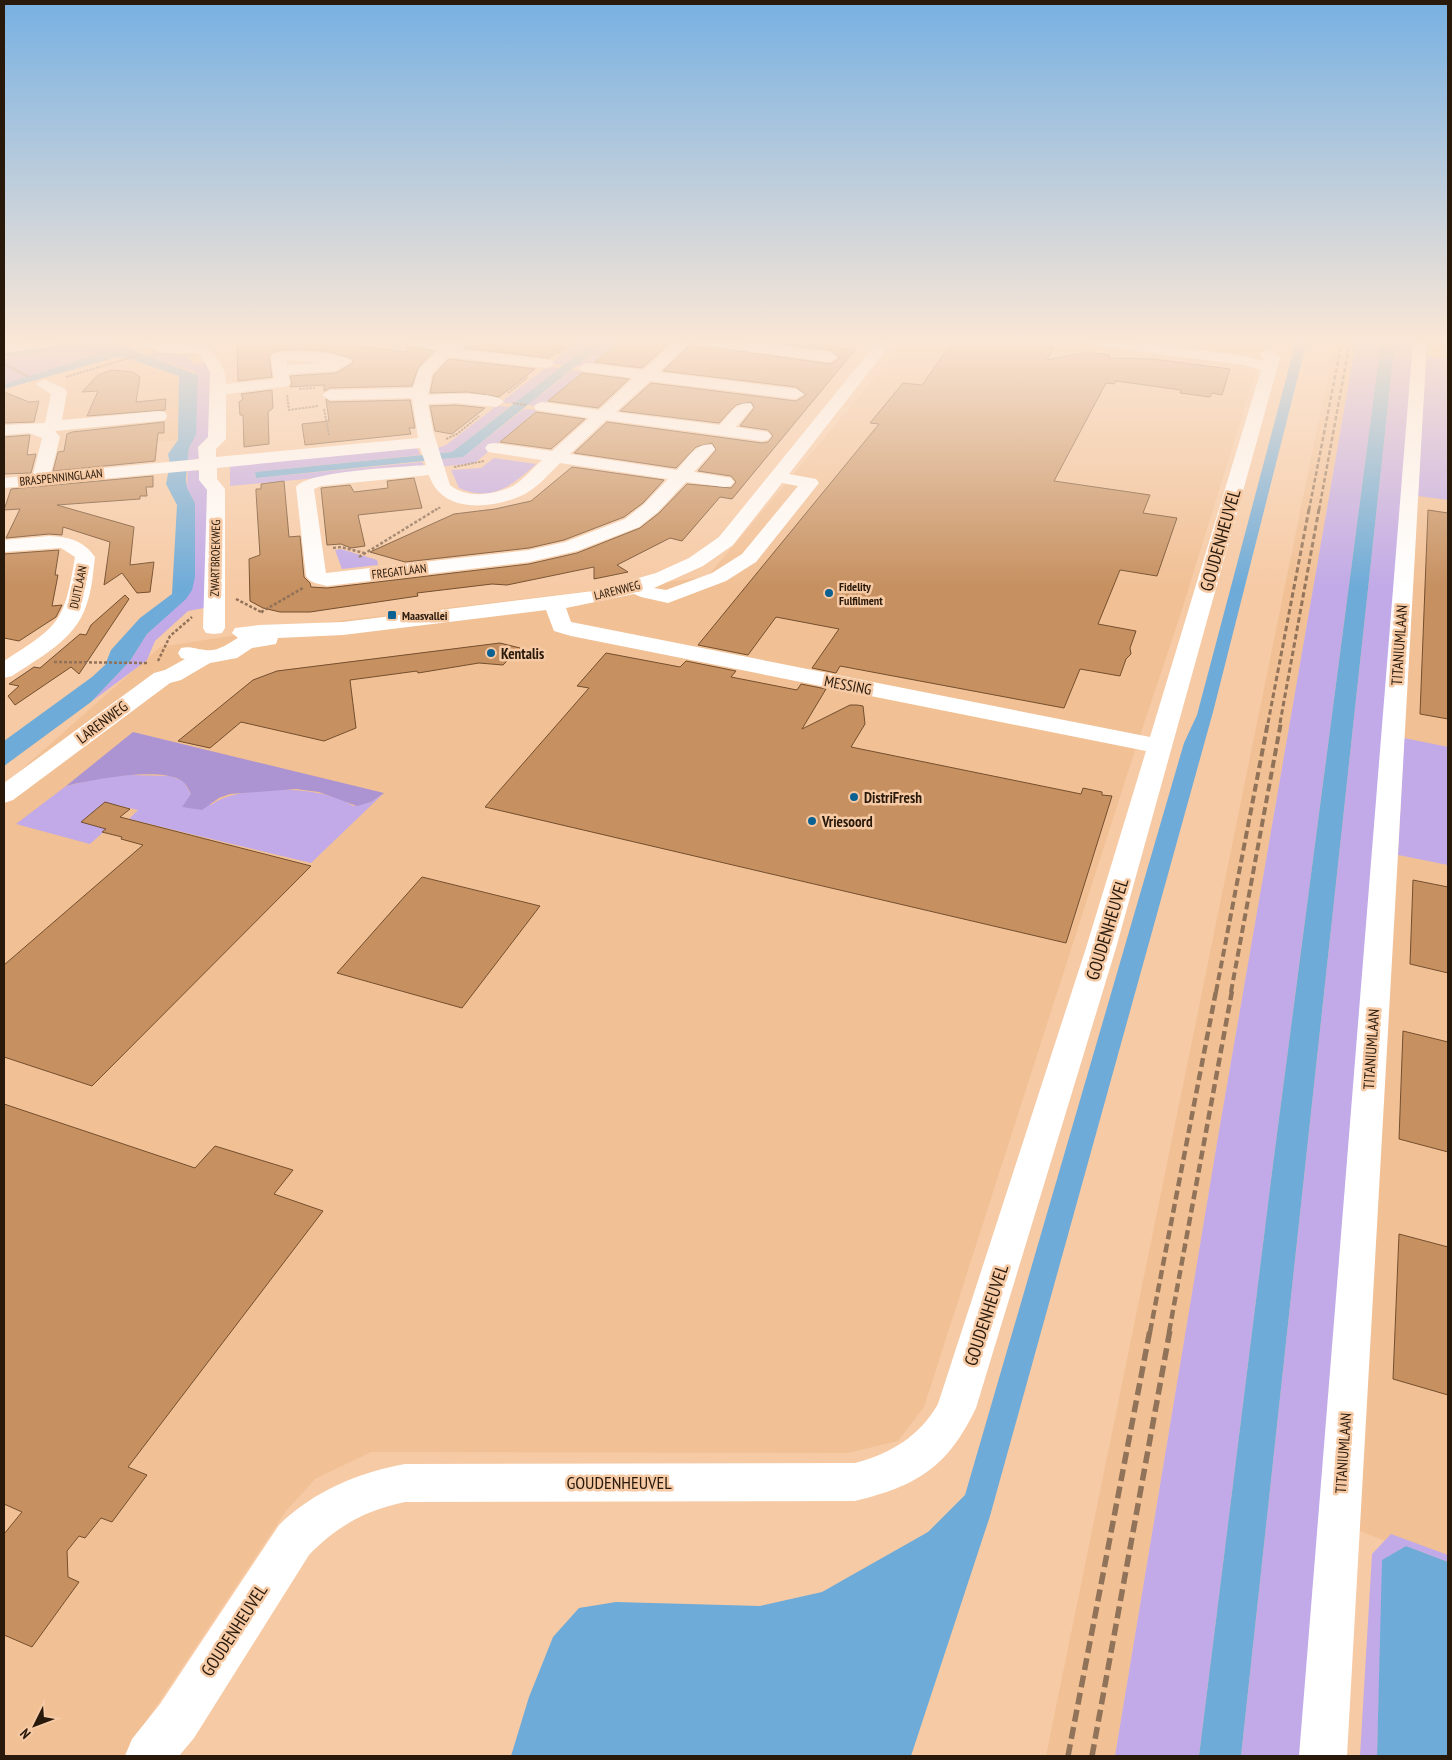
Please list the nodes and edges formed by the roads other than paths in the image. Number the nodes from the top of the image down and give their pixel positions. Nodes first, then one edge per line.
1 (49, 423) edge
2 (93, 423) edge
3 (217, 423) edge
4 (423, 423) edge
5 (594, 423) edge
6 (665, 423) edge
7 (731, 423) edge
8 (820, 423) edge
9 (1252, 423) edge
10 (1414, 423) edge
11 (48, 428) junction
12 (4, 430) edge
13 (724, 431) junction
14 (762, 436) dead end
15 (217, 439) junction
16 (429, 444) junction
17 (494, 448) dead end
18 (706, 449) dead end
19 (554, 458) junction
20 (228, 461) junction
21 (199, 464) junction
22 (435, 466) junction
23 (681, 476) junction
24 (777, 477) junction
25 (41, 479) junction
26 (725, 482) dead end
27 (4, 483) edge
28 (216, 488) junction
29 (4, 546) edge
30 (636, 586) junction
31 (553, 602) junction
32 (214, 628) junction
33 (244, 638) junction
34 (195, 654) junction
35 (4, 671) edge
36 (1159, 746) junction
37 (4, 795) edge
38 (176, 1739) edge
39 (149, 1756) edge
40 (1323, 1756) edge

1 - 11 street
2 - 11 street
3 - 15 street, ZWARTBROEKWEG
4 - 16 street
5 - 19 street
6 - 13 street
7 - 13 street
8 - 24 street, LARENWEG
9 - 36 street, GOUDENHEUVEL
10 - 40 street, TITANIUMLAAN
11 - 12 street
11 - 25 street
13 - 14 street
15 - 20 street, ZWARTBROEKWEG
15 - 21 street, ZWARTBROEKWEG
16 - 20 street, BRASPENNINGLAAN
16 - 22 street
17 - 19 street
18 - 23 street, FREGATLAAN
19 - 22 street
19 - 23 street
20 - 21 street, BRASPENNINGLAAN
20 - 28 street, ZWARTBROEKWEG
21 - 25 street, BRASPENNINGLAAN
21 - 28 street, ZWARTBROEKWEG
22 - 23 street, FREGATLAAN
23 - 26 street
24 - 30 street, LARENWEG
24 - 30 street
25 - 27 street, BRASPENNINGLAAN
28 - 32 street, ZWARTBROEKWEG
29 - 35 street, DUITLAAN
30 - 31 street, LARENWEG
31 - 33 street, LARENWEG
31 - 36 street, MESSING
32 - 33 street
32 - 34 street
33 - 34 street
34 - 37 street, LARENWEG
36 - 38 street, GOUDENHEUVEL
38 - 39 street, GOUDENHEUVEL

